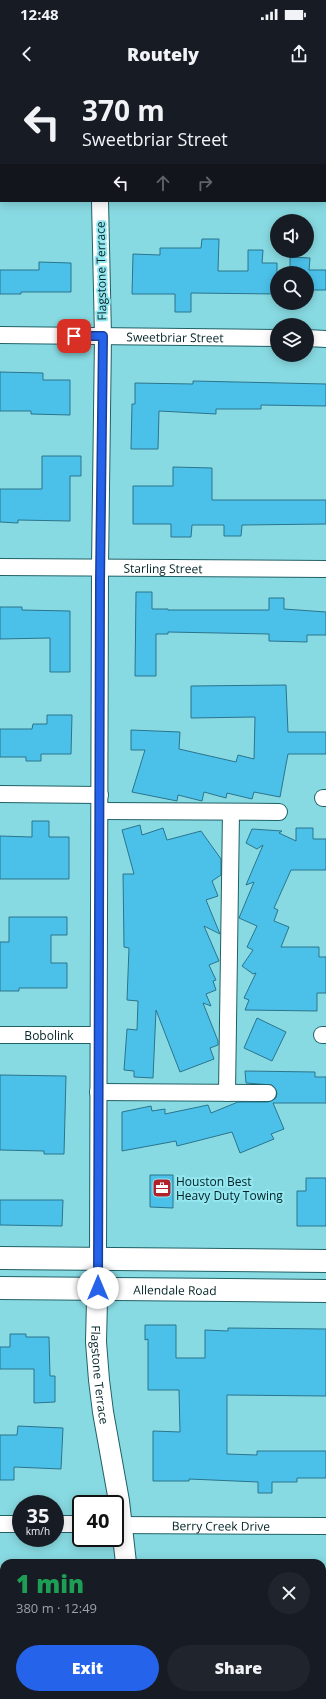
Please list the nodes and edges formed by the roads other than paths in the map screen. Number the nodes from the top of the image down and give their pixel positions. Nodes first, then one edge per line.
1 (100, 202) edge
2 (0, 335) edge
3 (103, 336) junction
4 (270, 338) edge
5 (314, 338) edge
6 (326, 339) edge
7 (0, 567) edge
8 (100, 567) junction
9 (326, 569) edge
10 (0, 794) edge
11 (100, 803) junction
12 (231, 812) junction
13 (279, 812) dead end
14 (0, 1034) edge
15 (98, 1035) junction
16 (98, 1092) junction
17 (227, 1093) junction
18 (268, 1093) dead end
19 (0, 1258) edge
20 (98, 1258) junction
21 (326, 1261) edge
22 (0, 1288) edge
23 (98, 1288) junction
24 (326, 1291) edge
25 (114, 1495) edge
26 (0, 1524) edge
27 (12, 1524) edge
28 (124, 1525) edge
29 (326, 1526) edge
30 (123, 1547) edge
31 (125, 1559) edge

1 - 3 street, Flagstone Terrace
2 - 3 street, Sweetbriar Street
3 - 4 street, Sweetbriar Street
3 - 8 street, Flagstone Terrace
5 - 6 street
7 - 8 street, Starling Street
8 - 9 street, Starling Street
8 - 11 street, Flagstone Terrace
10 - 11 street
11 - 12 street
11 - 15 street, Flagstone Terrace
12 - 13 street
12 - 17 street
14 - 15 street, Bobolink
15 - 16 street, Flagstone Terrace
16 - 17 street
16 - 20 street, Flagstone Terrace
17 - 18 street
19 - 20 main road
20 - 21 main road
20 - 23 street, Flagstone Terrace
22 - 23 main road, Allendale Road
23 - 24 main road, Allendale Road
23 - 25 street, Flagstone Terrace
26 - 27 street
28 - 29 street, Berry Creek Drive
30 - 31 street, Flagstone Terrace

